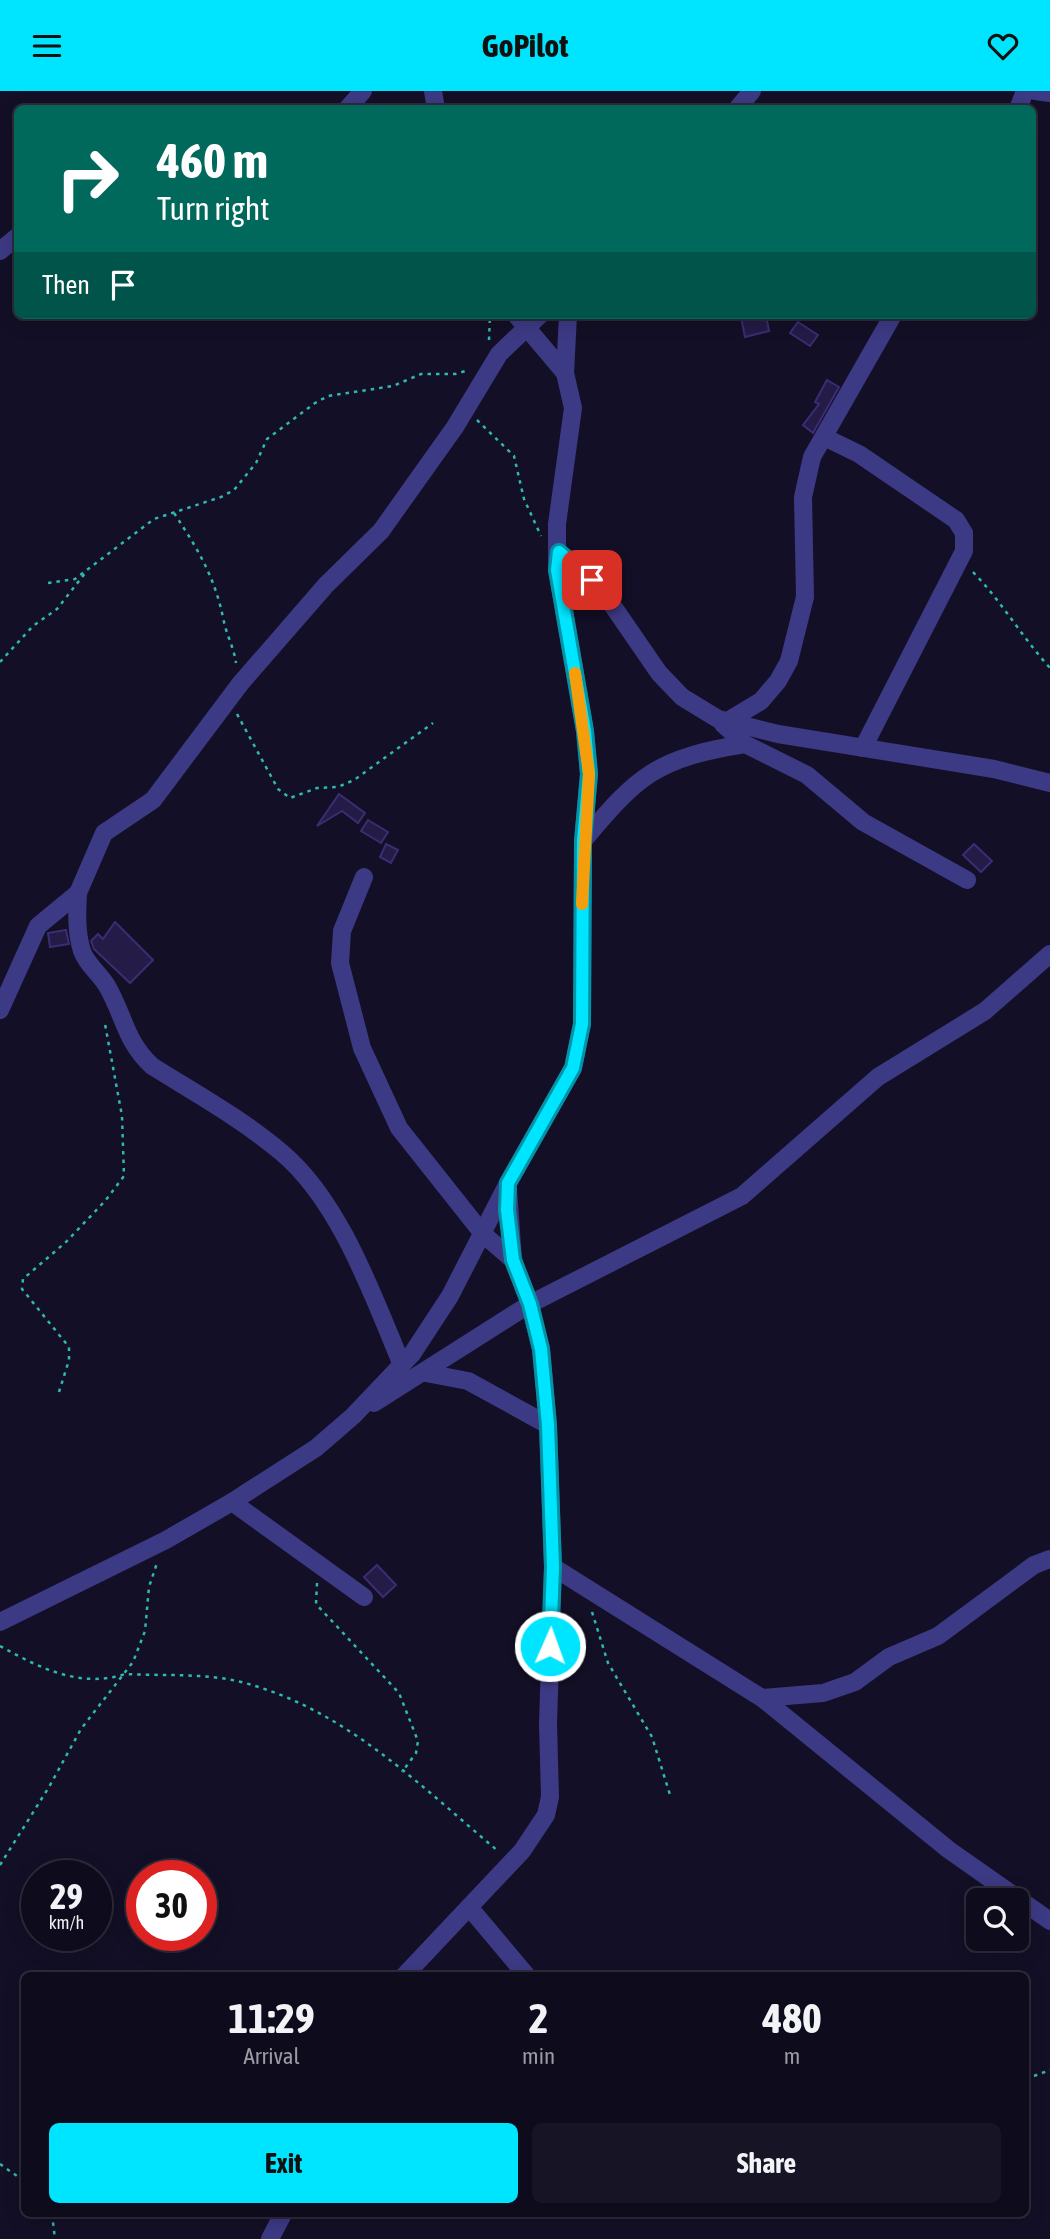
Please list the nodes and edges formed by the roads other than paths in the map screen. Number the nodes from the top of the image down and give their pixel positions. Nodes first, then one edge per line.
1 (363, 91) edge
2 (752, 91) edge
3 (1035, 91) edge
4 (1050, 93) edge
5 (351, 105) edge
6 (740, 105) edge
7 (14, 239) edge
8 (0, 251) edge
9 (527, 319) edge
10 (569, 319) edge
11 (891, 319) edge
12 (565, 373) junction
13 (824, 436) junction
14 (559, 552) junction
15 (722, 720) junction
16 (744, 744) junction
17 (863, 748) junction
18 (1050, 783) edge
19 (583, 841) junction
20 (364, 877) dead end
21 (967, 880) dead end
22 (78, 893) junction
23 (1050, 954) edge
24 (0, 1010) edge
25 (508, 1183) junction
26 (483, 1234) junction
27 (513, 1260) junction
28 (530, 1304) junction
29 (402, 1365) junction
30 (426, 1373) junction
31 (352, 1416) junction
32 (548, 1425) junction
33 (232, 1502) junction
34 (1050, 1559) edge
35 (553, 1567) junction
36 (364, 1597) dead end
37 (0, 1622) edge
38 (762, 1698) junction
39 (469, 1907) junction
40 (1050, 1921) edge
41 (408, 1972) edge
42 (524, 1972) edge
43 (281, 2217) edge
44 (270, 2239) edge

1 - 5 street
2 - 6 street
3 - 4 street
7 - 8 street
9 - 12 street
9 - 22 street
10 - 12 street
11 - 13 street
12 - 14 street
13 - 15 street
13 - 17 street
14 - 15 street
14 - 19 street
15 - 16 street
15 - 17 street
16 - 19 street
16 - 21 street
17 - 18 street
19 - 25 street
20 - 26 street
22 - 24 street
22 - 29 street
23 - 28 street
25 - 26 street
25 - 27 street
26 - 27 street
26 - 29 street
27 - 28 street
28 - 30 street
28 - 32 street
29 - 31 street
30 - 31 street
30 - 32 street
31 - 33 street
32 - 35 street
33 - 36 street
33 - 37 street
34 - 38 street
35 - 38 street
35 - 39 street
38 - 40 street
39 - 41 street
39 - 42 street
43 - 44 street

